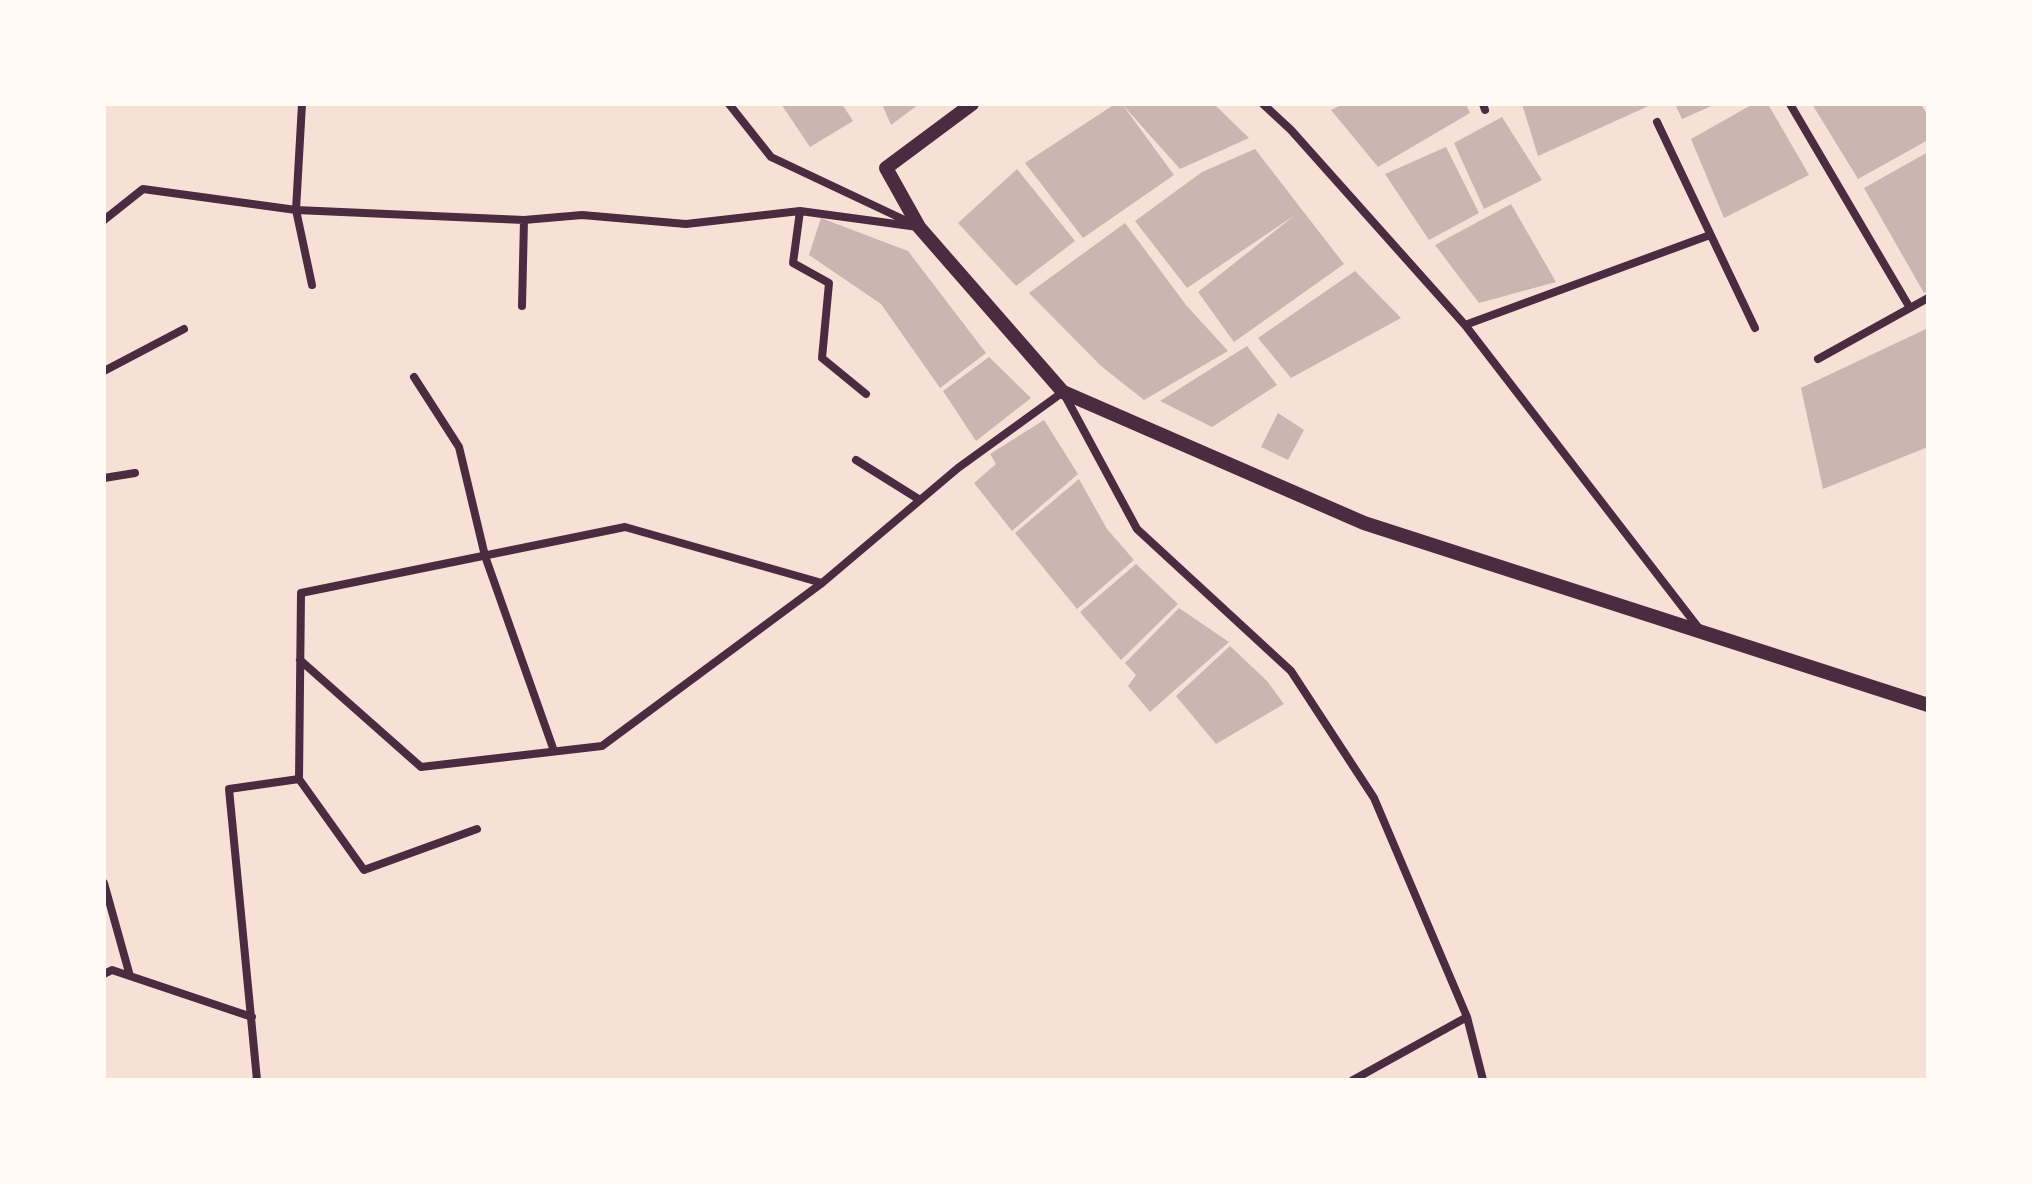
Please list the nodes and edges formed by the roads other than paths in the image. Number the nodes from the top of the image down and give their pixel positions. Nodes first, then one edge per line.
1 (302, 104) edge
2 (729, 104) edge
3 (972, 104) edge
4 (1263, 104) edge
5 (1790, 104) edge
6 (1657, 122) dead end
7 (296, 210) junction
8 (800, 211) junction
9 (104, 220) edge
10 (524, 220) junction
11 (919, 227) junction
12 (1710, 235) junction
13 (312, 285) dead end
14 (1928, 298) edge
15 (522, 306) dead end
16 (1910, 308) junction
17 (1465, 325) junction
18 (1755, 328) dead end
19 (184, 329) dead end
20 (1818, 359) dead end
21 (104, 371) edge
22 (414, 377) dead end
23 (1063, 392) junction
24 (866, 394) dead end
25 (856, 460) dead end
26 (135, 473) dead end
27 (104, 478) edge
28 (920, 500) junction
29 (485, 556) junction
30 (822, 583) junction
31 (1701, 631) junction
32 (300, 660) junction
33 (1928, 705) edge
34 (554, 751) junction
35 (299, 779) junction
36 (477, 829) dead end
37 (104, 883) edge
38 (104, 974) edge
39 (130, 976) junction
40 (252, 1017) junction
41 (1467, 1017) junction
42 (257, 1080) edge
43 (1353, 1080) edge
44 (1483, 1080) edge

1 - 7 street
2 - 11 street
3 - 11 street
4 - 17 street
5 - 16 street
6 - 12 street
7 - 9 street
7 - 10 street
7 - 13 street
8 - 10 street
8 - 11 street
8 - 24 street
10 - 15 street
11 - 23 street
12 - 17 street
12 - 18 street
14 - 16 street
16 - 20 street
17 - 31 street
19 - 21 street
22 - 29 street
23 - 28 street
23 - 31 street
23 - 41 street
25 - 28 street
26 - 27 street
28 - 30 street
29 - 30 street
29 - 32 street
29 - 34 street
30 - 34 street
31 - 33 street
32 - 34 street
32 - 35 street
35 - 36 street
35 - 40 street
37 - 39 street
38 - 39 street
39 - 40 street
40 - 42 street
41 - 43 street
41 - 44 street

